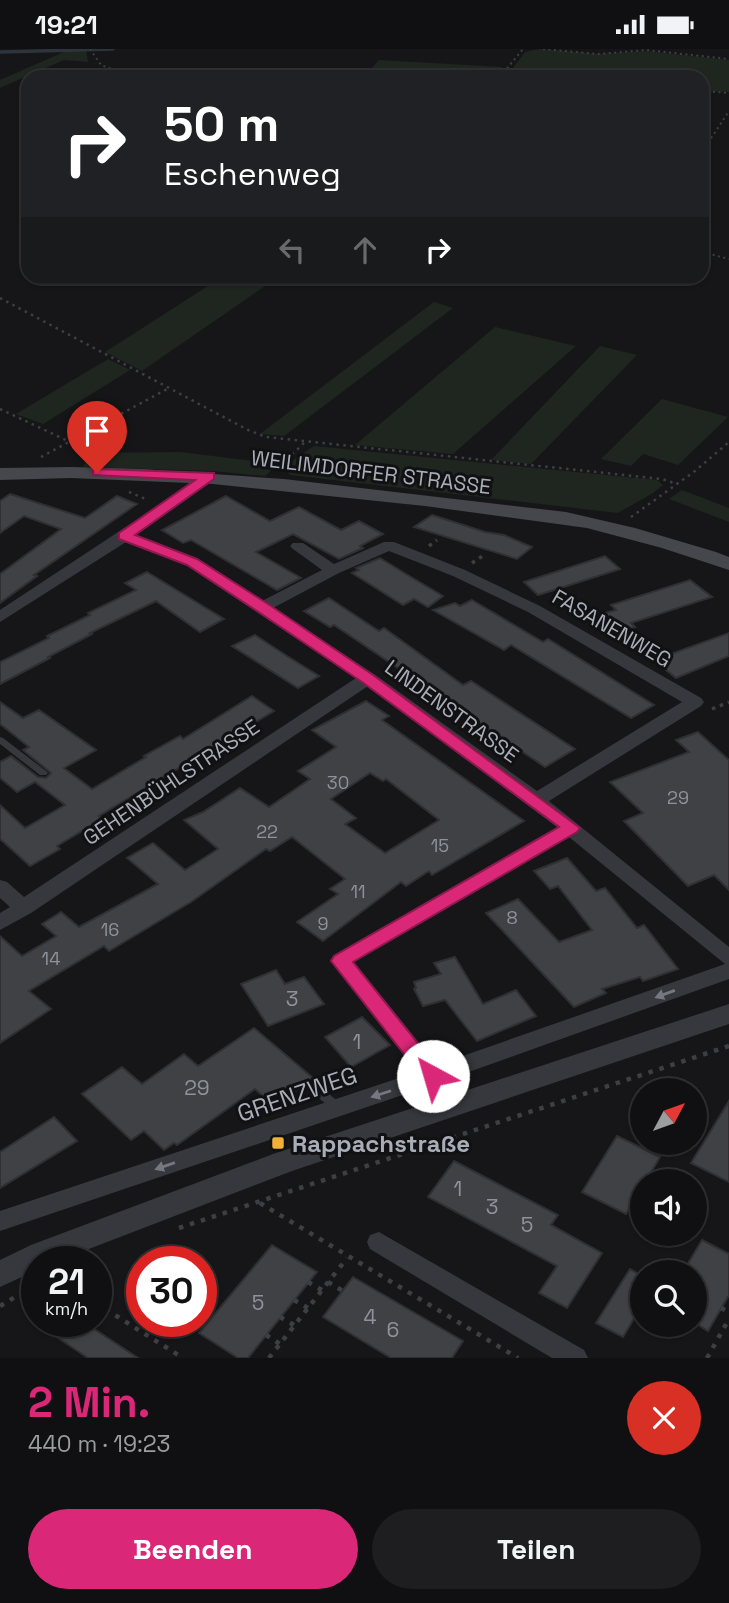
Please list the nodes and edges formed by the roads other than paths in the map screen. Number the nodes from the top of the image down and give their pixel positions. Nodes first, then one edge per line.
1 (0, 474) edge
2 (209, 476) junction
3 (124, 536) junction
4 (298, 546) dead end
5 (729, 564) edge
6 (333, 570) junction
7 (262, 608) junction
8 (0, 617) edge
9 (368, 678) junction
10 (0, 740) edge
11 (43, 773) dead end
12 (536, 800) junction
13 (571, 828) junction
14 (0, 887) edge
15 (24, 908) junction
16 (0, 923) edge
17 (729, 958) edge
18 (729, 971) edge
19 (729, 1014) edge
20 (433, 1076) junction
21 (312, 1086) dead end
22 (338, 1108) junction
23 (0, 1221) edge
24 (379, 1242) dead end
25 (0, 1274) edge
26 (575, 1358) edge

1 - 2 main road, WEILIMDORFER STRASSE
2 - 3 street
2 - 5 main road, WEILIMDORFER STRASSE
3 - 7 street, LINDENSTRASSE
3 - 8 street
4 - 6 street
6 - 7 street, FASANENWEG
6 - 12 street, FASANENWEG
7 - 9 street, LINDENSTRASSE
9 - 12 street, LINDENSTRASSE
9 - 15 street, GEHENBÜHLSTRASSE
10 - 11 lane
12 - 13 street, LINDENSTRASSE
13 - 17 street, LINDENSTRASSE
13 - 20 street
14 - 15 street
15 - 16 street, GEHENBÜHLSTRASSE
18 -> 20 street, GRENZWEG
19 - 25 street
20 -> 22 street, GRENZWEG
21 - 22 lane
22 -> 23 street, GRENZWEG
24 - 26 street

